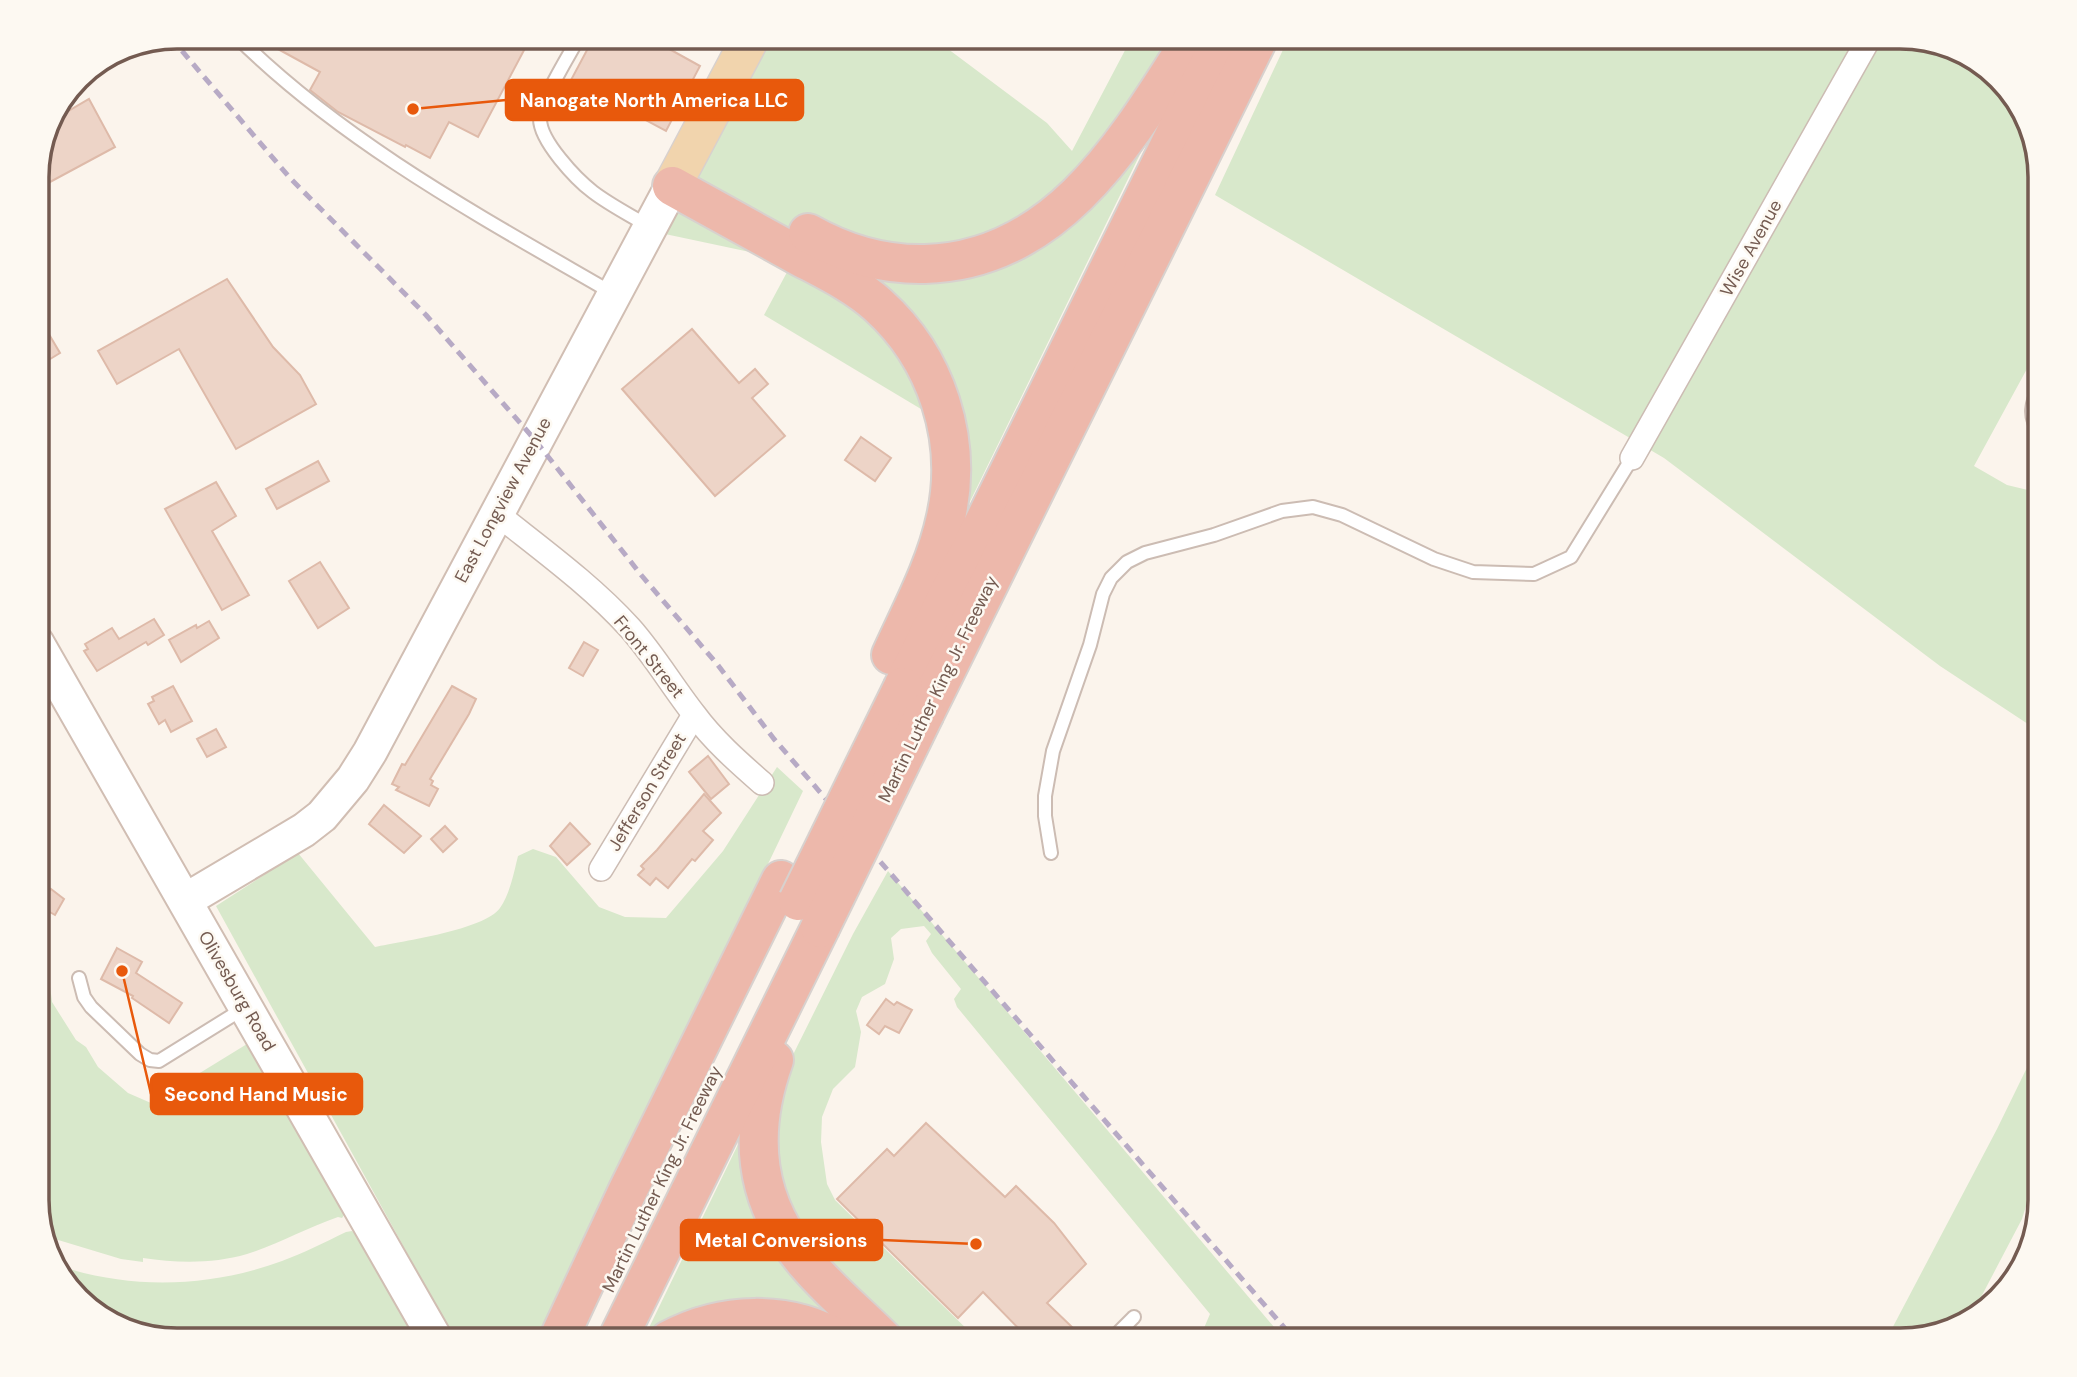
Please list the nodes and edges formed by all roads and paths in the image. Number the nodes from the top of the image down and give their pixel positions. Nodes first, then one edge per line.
1 (249, 49) edge
2 (573, 49) edge
3 (745, 49) edge
4 (1185, 49) edge
5 (1217, 49) edge
6 (1253, 49) edge
7 (1273, 49) edge
8 (1863, 49) edge
9 (677, 175) junction
10 (650, 228) junction
11 (614, 295) junction
12 (1632, 458) joint
13 (1049, 464) junction
14 (496, 513) junction
15 (49, 664) edge
16 (913, 699) junction
17 (694, 715) junction
18 (761, 783) dead end
19 (1051, 853) dead end
20 (601, 869) dead end
21 (186, 900) junction
22 (808, 912) junction
23 (79, 978) dead end
24 (246, 1007) junction
25 (1134, 1317) dead end
26 (429, 1328) edge
27 (564, 1328) edge
28 (588, 1328) edge
29 (622, 1328) edge
30 (695, 1328) edge
31 (813, 1328) edge
32 (872, 1328) edge
33 (1123, 1328) edge

1 - 11 lane
2 - 10 lane
3 - 9 main road, East Longview Avenue
4 - 9 highway
5 - 16 highway, Martin Luther King Jr. Freeway
6 - 13 highway, Martin Luther King Jr. Freeway
7 - 13 highway
8 - 12 street, Wise Avenue
9 - 10 main road, East Longview Avenue
9 - 16 highway
10 - 11 main road, East Longview Avenue
11 - 14 main road, East Longview Avenue
12 - 19 lane
13 - 16 highway, Martin Luther King Jr. Freeway
14 - 17 street, Front Street
14 - 21 main road, East Longview Avenue
15 - 21 main road, Olivesburg Road
16 - 22 highway, Martin Luther King Jr. Freeway, bridge
16 - 22 highway
17 - 18 street, Front Street
17 - 20 street, Jefferson Street
21 - 24 main road, Olivesburg Road
22 - 27 highway
22 - 28 highway, Martin Luther King Jr. Freeway
22 - 29 highway, Martin Luther King Jr. Freeway
22 - 32 highway
23 - 24 lane
24 - 26 main road, Olivesburg Road
25 - 33 lane
30 - 31 highway

